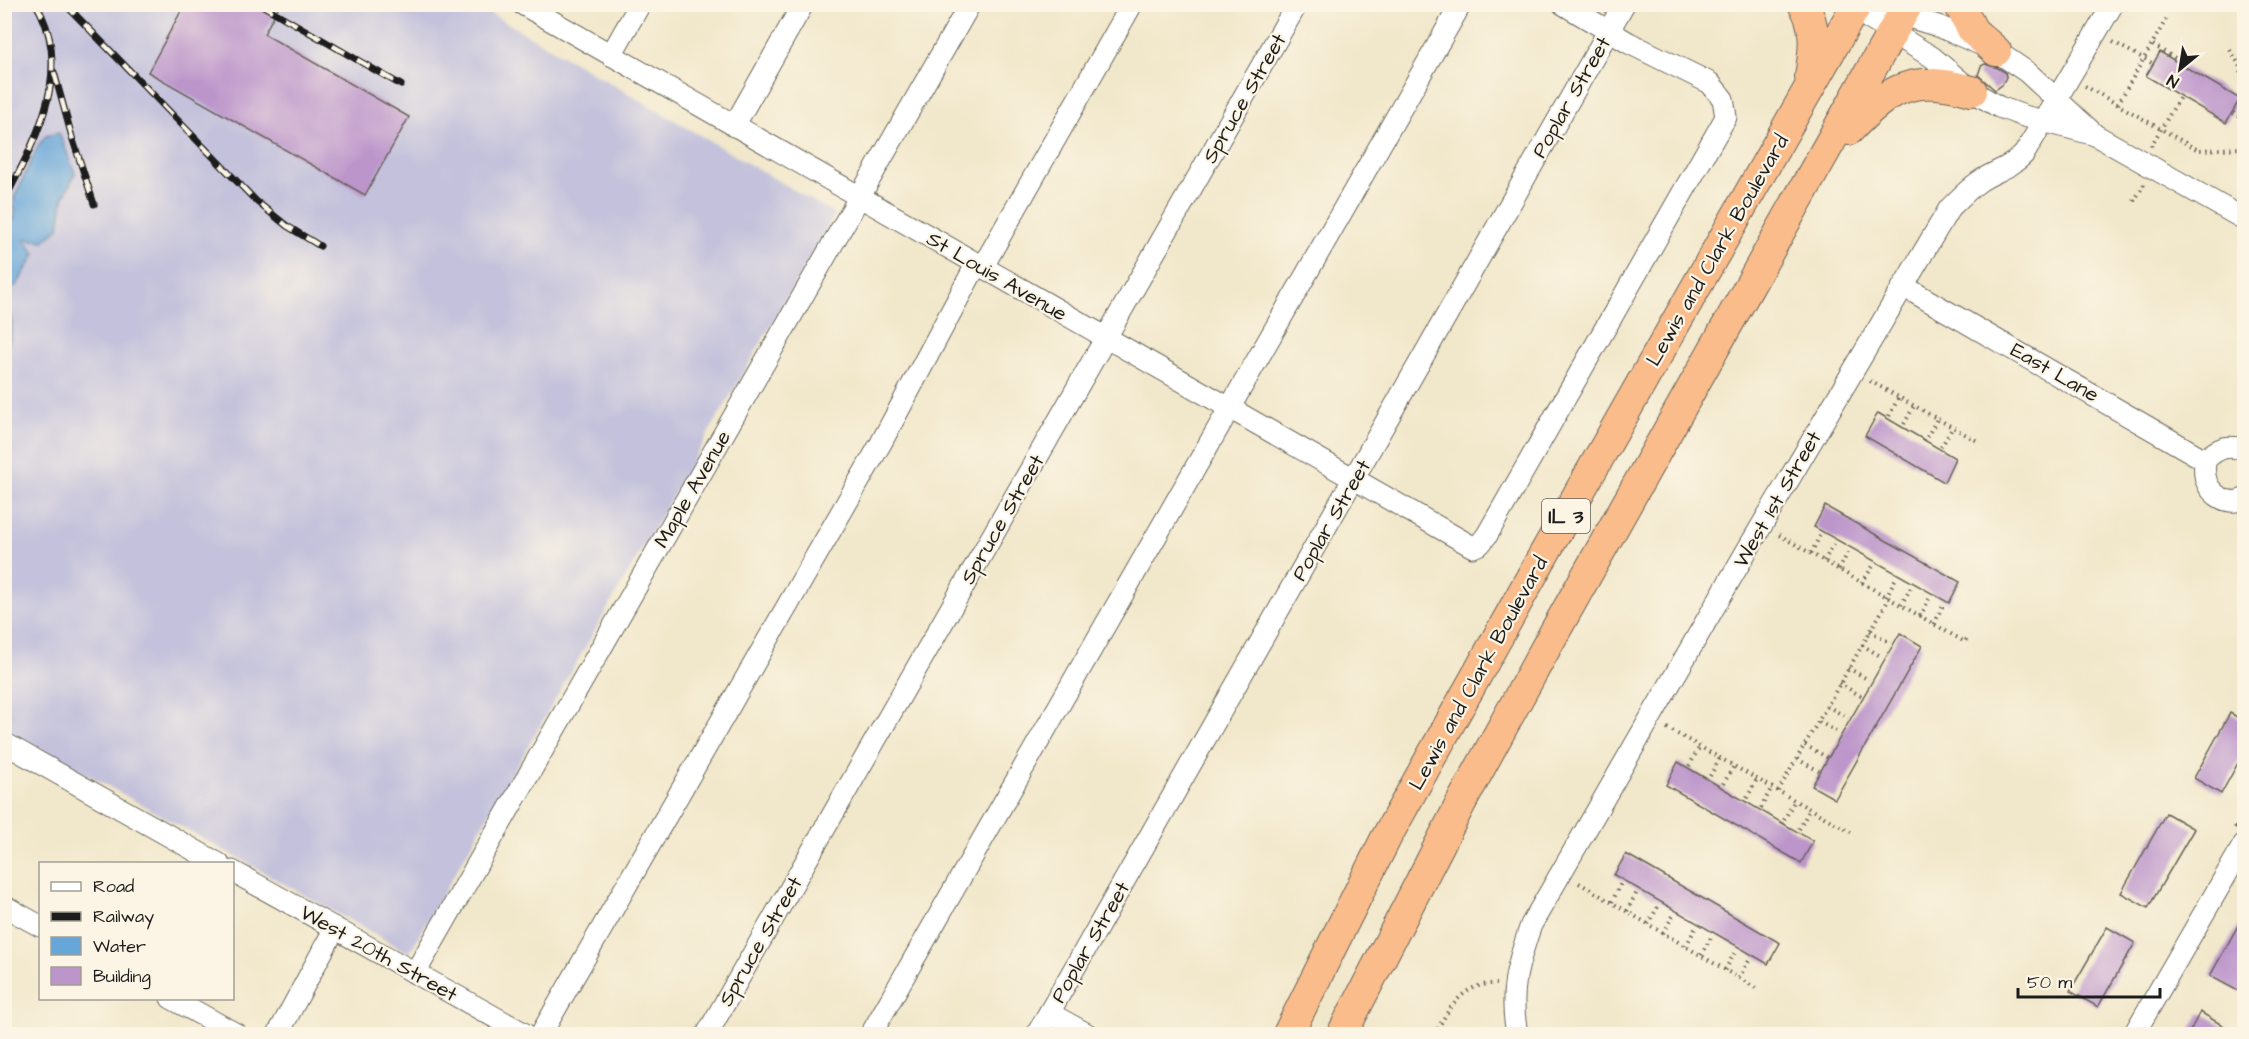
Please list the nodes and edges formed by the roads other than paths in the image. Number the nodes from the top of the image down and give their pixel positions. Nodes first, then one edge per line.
1 (522, 4) edge
2 (640, 4) edge
3 (803, 4) edge
4 (970, 4) edge
5 (1132, 4) edge
6 (1297, 4) edge
7 (1461, 4) edge
8 (1563, 4) edge
9 (1624, 4) edge
10 (1803, 4) edge
11 (1959, 4) edge
12 (2113, 4) edge
13 (1852, 6) edge
14 (1896, 14) edge
15 (1609, 31) junction
16 (1996, 51) junction
17 (611, 55) junction
18 (1972, 91) junction
19 (1807, 93) junction
20 (2057, 101) junction
21 (2045, 122) junction
22 (734, 126) junction
23 (2095, 135) junction
24 (1823, 155) junction
25 (859, 197) junction
26 (2244, 219) edge
27 (979, 266) junction
28 (1903, 286) junction
29 (1106, 339) junction
30 (1230, 409) junction
31 (2244, 449) edge
32 (2205, 460) junction
33 (1353, 480) junction
34 (2244, 499) edge
35 (4, 743) edge
36 (2244, 844) edge
37 (215, 862) edge
38 (234, 872) edge
39 (4, 906) edge
40 (39, 926) edge
41 (335, 928) junction
42 (415, 973) junction
43 (173, 1000) edge
44 (1049, 1013) junction
45 (236, 1035) edge
46 (278, 1035) edge
47 (525, 1035) edge
48 (541, 1035) edge
49 (707, 1035) edge
50 (871, 1035) edge
51 (1037, 1035) edge
52 (1087, 1035) edge
53 (1288, 1035) edge
54 (1342, 1035) edge
55 (1516, 1035) edge
56 (2134, 1035) edge

1 - 17 street, St Louis Avenue
2 - 17 street
3 - 22 street
4 - 25 street, Maple Avenue
5 - 27 street
6 - 29 street, Spruce Street
7 - 30 street
8 - 15 street
9 - 15 street, Poplar Street
10 - 19 highway
11 - 16 highway
12 - 20 street, West 1st Street
13 - 14 street
13 - 19 highway, Lewis and Clark Boulevard / IL 3
14 - 16 street
14 - 18 street
14 - 24 highway, IL 3
15 - 33 street, Poplar Street
15 - 33 street, St Louis Avenue
16 - 20 street
17 - 22 street, St Louis Avenue
18 - 21 street
18 - 24 highway
19 - 53 highway, Lewis and Clark Boulevard / IL 3
20 - 21 street, West 1st Street
20 - 23 street
21 - 23 street
21 - 28 street, West 1st Street
22 - 25 street, St Louis Avenue
23 - 26 street
24 - 54 highway, IL 3
25 - 27 street, St Louis Avenue
25 - 42 street, Maple Avenue
27 - 29 street, St Louis Avenue
27 - 48 street
28 - 32 street, East Lane
28 - 55 street, West 1st Street
29 - 30 street, St Louis Avenue
29 - 49 street, Spruce Street
30 - 33 street, St Louis Avenue
30 - 50 street
31 - 32 street
32 - 34 street
33 - 44 street, Poplar Street
35 - 37 street
36 - 56 street
38 - 41 street, West 20th Street
39 - 40 street
41 - 42 street, West 20th Street
41 - 46 street
42 - 47 street, West 20th Street
43 - 45 street
44 - 51 street, Poplar Street
44 - 52 street

